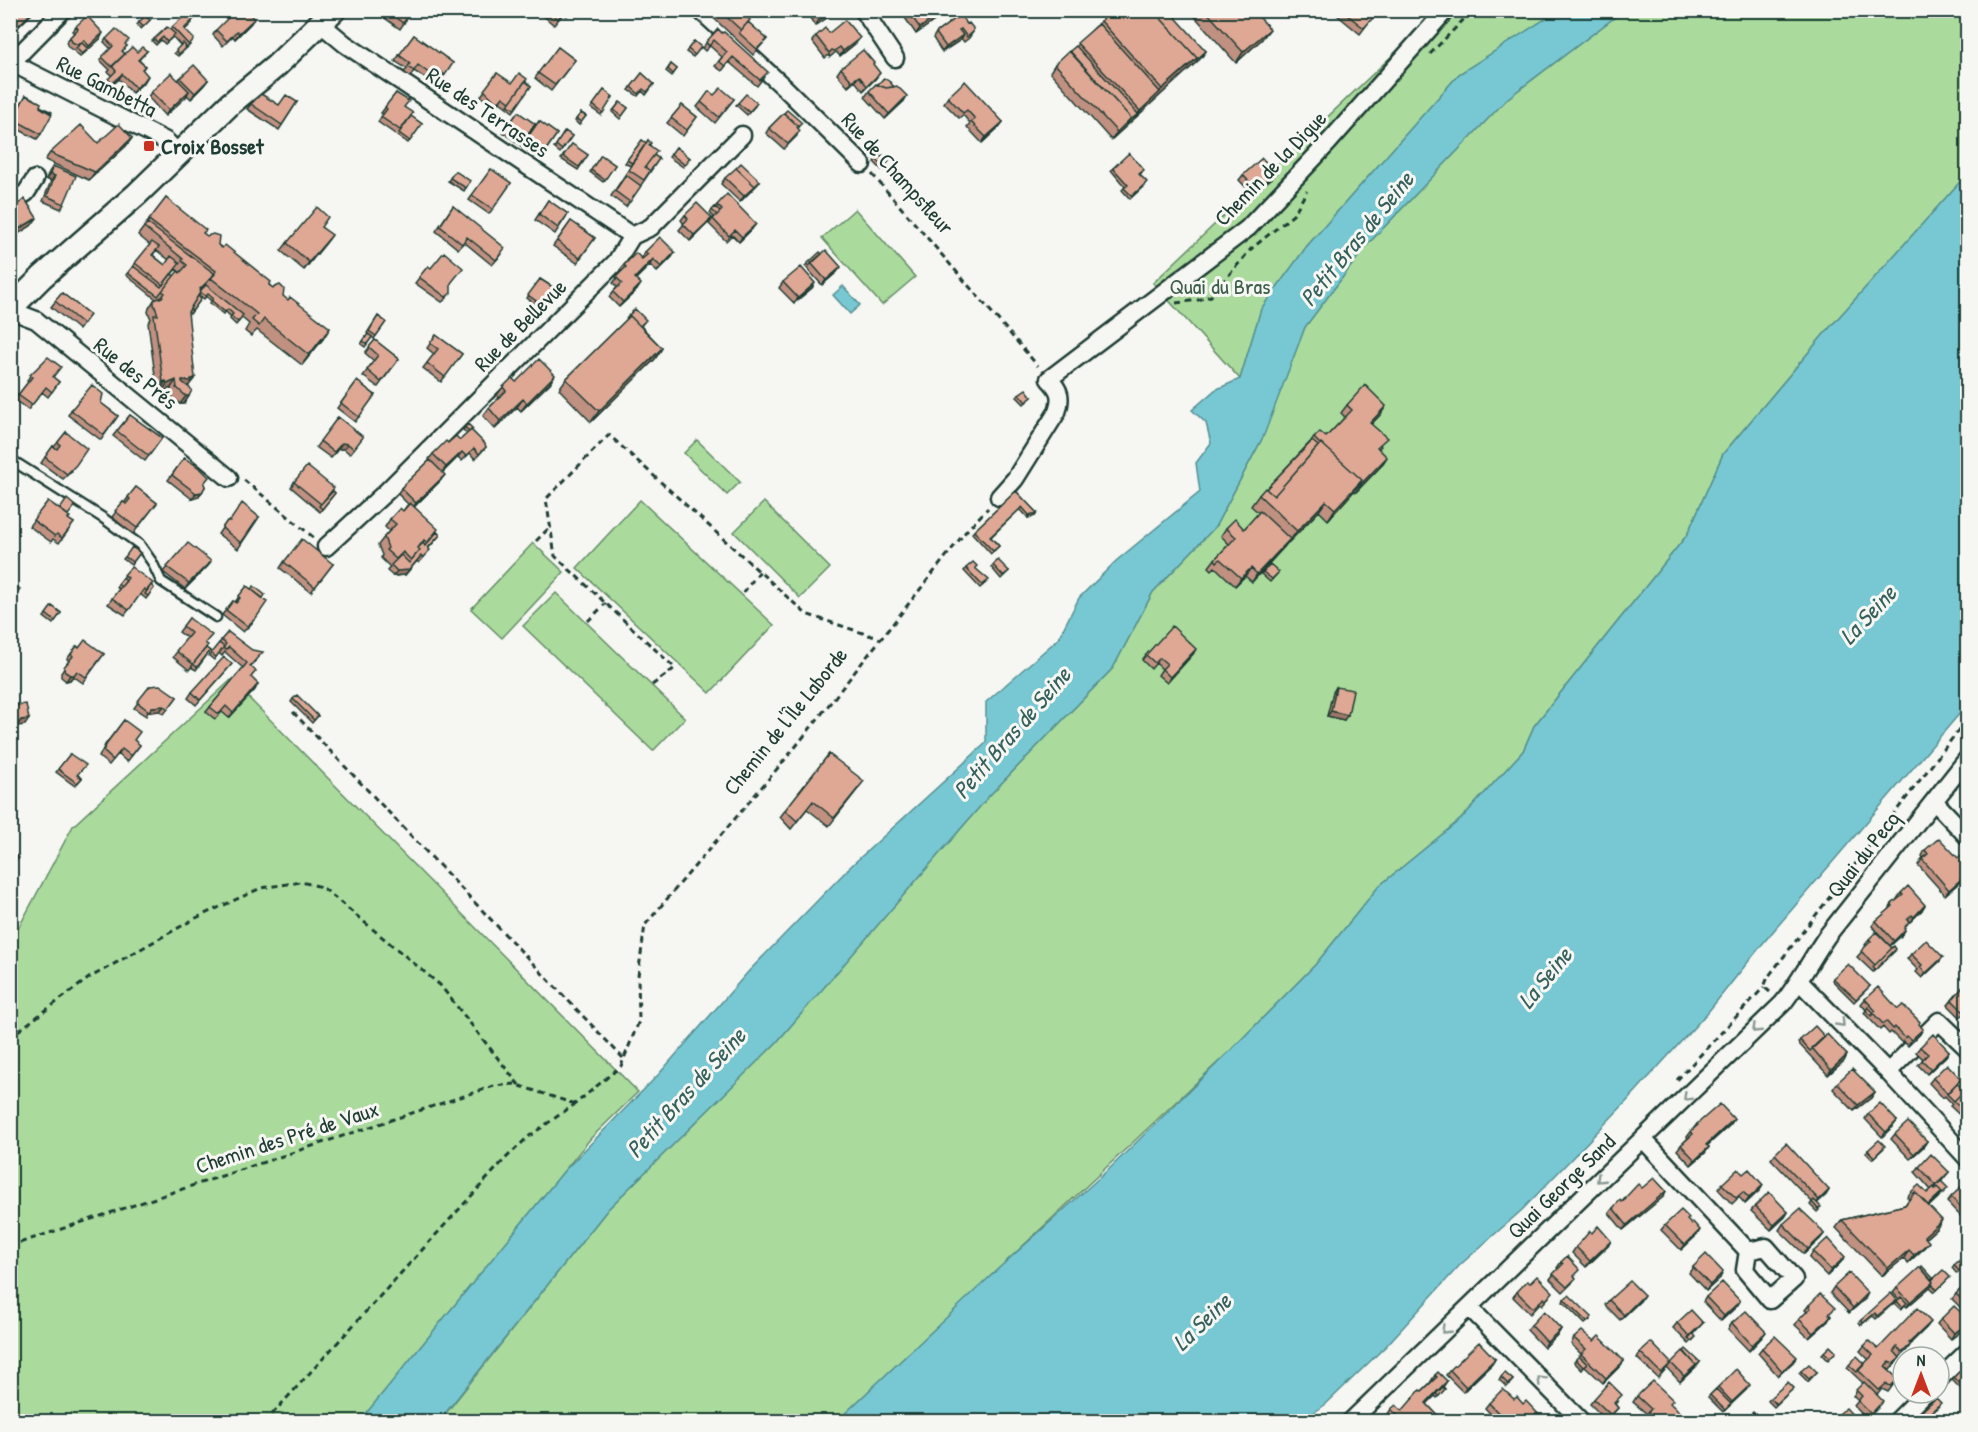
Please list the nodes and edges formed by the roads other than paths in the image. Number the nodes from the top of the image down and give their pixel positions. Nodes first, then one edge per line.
1 (63, 10) edge
2 (700, 10) edge
3 (862, 10) edge
4 (1446, 10) edge
5 (328, 17) edge
6 (895, 58) dead end
7 (11, 62) edge
8 (742, 135) dead end
9 (179, 154) junction
10 (862, 164) road end
11 (35, 179) dead end
12 (10, 203) edge
13 (632, 236) junction
14 (10, 309) edge
15 (10, 459) edge
16 (229, 478) road end
17 (999, 497) road end
18 (326, 547) road end
19 (216, 617) dead end
20 (1968, 758) edge
21 (1934, 801) junction
22 (1968, 837) edge
23 (1800, 982) junction
24 (1968, 1049) edge
25 (1888, 1072) junction
26 (1643, 1139) junction
27 (1968, 1158) edge
28 (1748, 1251) dead end
29 (1469, 1307) junction
30 (1968, 1351) edge
31 (1951, 1367) edge
32 (1913, 1405) edge
33 (1350, 1422) edge
34 (1582, 1422) edge
35 (1896, 1422) edge

1 - 7 street
2 - 10 street, Rue de Champsfleur
3 - 6 street
4 - 17 street, Chemin de la Digue
5 - 9 main road
5 - 13 street, Rue des Terrasses
7 - 9 street, Rue Gambetta
8 - 13 street, Rue de Bellevue
9 - 14 main road
11 - 12 street
13 - 18 street, Rue de Bellevue
14 - 16 street, Rue des Prés
15 - 19 lane
20 - 21 street, Quai du Pecq
21 - 22 street
21 - 23 street, Quai du Pecq
23 -> 25 street
23 -> 26 street, Quai George Sand
24 - 25 street
25 - 27 street
26 - 28 street
26 -> 29 street, Quai George Sand
29 -> 33 street, Quai George Sand
34 -> 29 street
30 - 31 street
32 - 35 street

